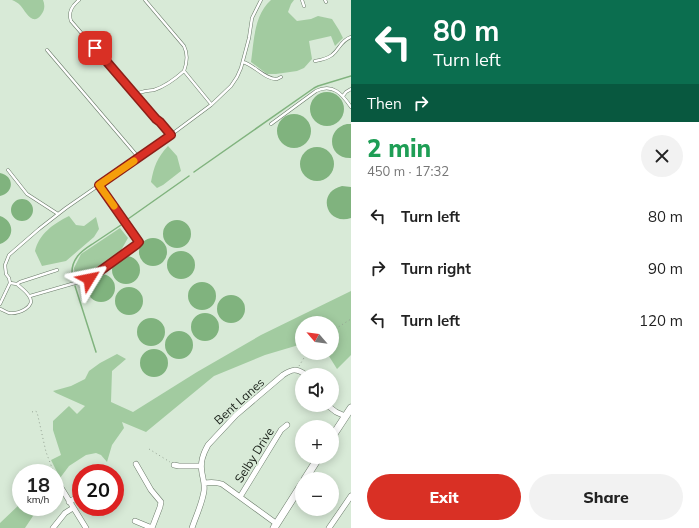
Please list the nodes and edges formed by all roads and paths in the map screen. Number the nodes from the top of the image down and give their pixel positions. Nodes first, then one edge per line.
1 (79, 0) edge
2 (145, 0) edge
3 (261, 0) edge
4 (302, 0) edge
5 (304, 6) dead end
6 (351, 37) edge
7 (47, 50) dead end
8 (316, 61) dead end
9 (243, 62) junction
10 (184, 71) junction
11 (281, 77) dead end
12 (351, 89) edge
13 (136, 95) junction
14 (343, 96) junction
15 (211, 105) junction
16 (351, 107) edge
17 (271, 124) dead end
18 (171, 135) junction
19 (139, 158) junction
20 (8, 170) dead end
21 (99, 185) junction
22 (58, 214) junction
23 (57, 270) dead end
24 (10, 283) junction
25 (17, 284) junction
26 (30, 296) junction
27 (0, 304) edge
28 (0, 309) edge
29 (351, 319) edge
30 (339, 327) edge
31 (295, 370) edge
32 (351, 408) edge
33 (32, 412) dead end
34 (336, 412) edge
35 (345, 416) junction
36 (287, 425) dead end
37 (339, 426) edge
38 (149, 449) dead end
39 (51, 464) edge
40 (136, 464) dead end
41 (174, 465) joint
42 (201, 466) junction
43 (204, 483) junction
44 (64, 493) edge
45 (295, 495) edge
46 (351, 496) edge
47 (240, 497) junction
48 (72, 500) edge
49 (69, 502) junction
50 (72, 506) edge
51 (72, 509) edge
52 (78, 516) edge
53 (135, 521) dead end
54 (275, 526) edge
55 (53, 528) edge
56 (86, 528) edge
57 (152, 528) edge
58 (192, 528) edge
59 (329, 528) edge

1 - 13 lane
2 - 10 lane
3 - 9 lane
4 - 5 lane
6 - 8 lane
7 - 19 lane
9 - 11 lane
9 - 15 lane
10 - 13 lane
10 - 15 lane
12 - 14 lane
13 - 18 lane
14 - 16 lane
14 - 17 lane
15 - 18 lane
18 - 19 lane
19 - 21 lane
20 - 22 lane
21 - 22 lane
21 - 26 lane
22 - 24 lane
23 - 25 lane
24 - 25 lane
24 - 27 lane
25 - 26 lane
26 - 28 lane
29 - 30 path
31 - 42 street, Bent Lanes
32 - 35 street
33 - 39 path
34 - 35 street
35 - 37 street
36 - 47 street, Selby Drive
38 - 41 path
40 - 57 street
41 - 42 street
42 - 43 street, Bent Lanes
43 - 47 street, Selby Drive
43 - 58 street, Bent Lanes
44 - 49 street
45 - 54 street
46 - 59 street
47 - 54 street, Selby Drive
48 - 49 street
49 - 50 street
51 - 55 street
52 - 56 street
53 - 57 street

